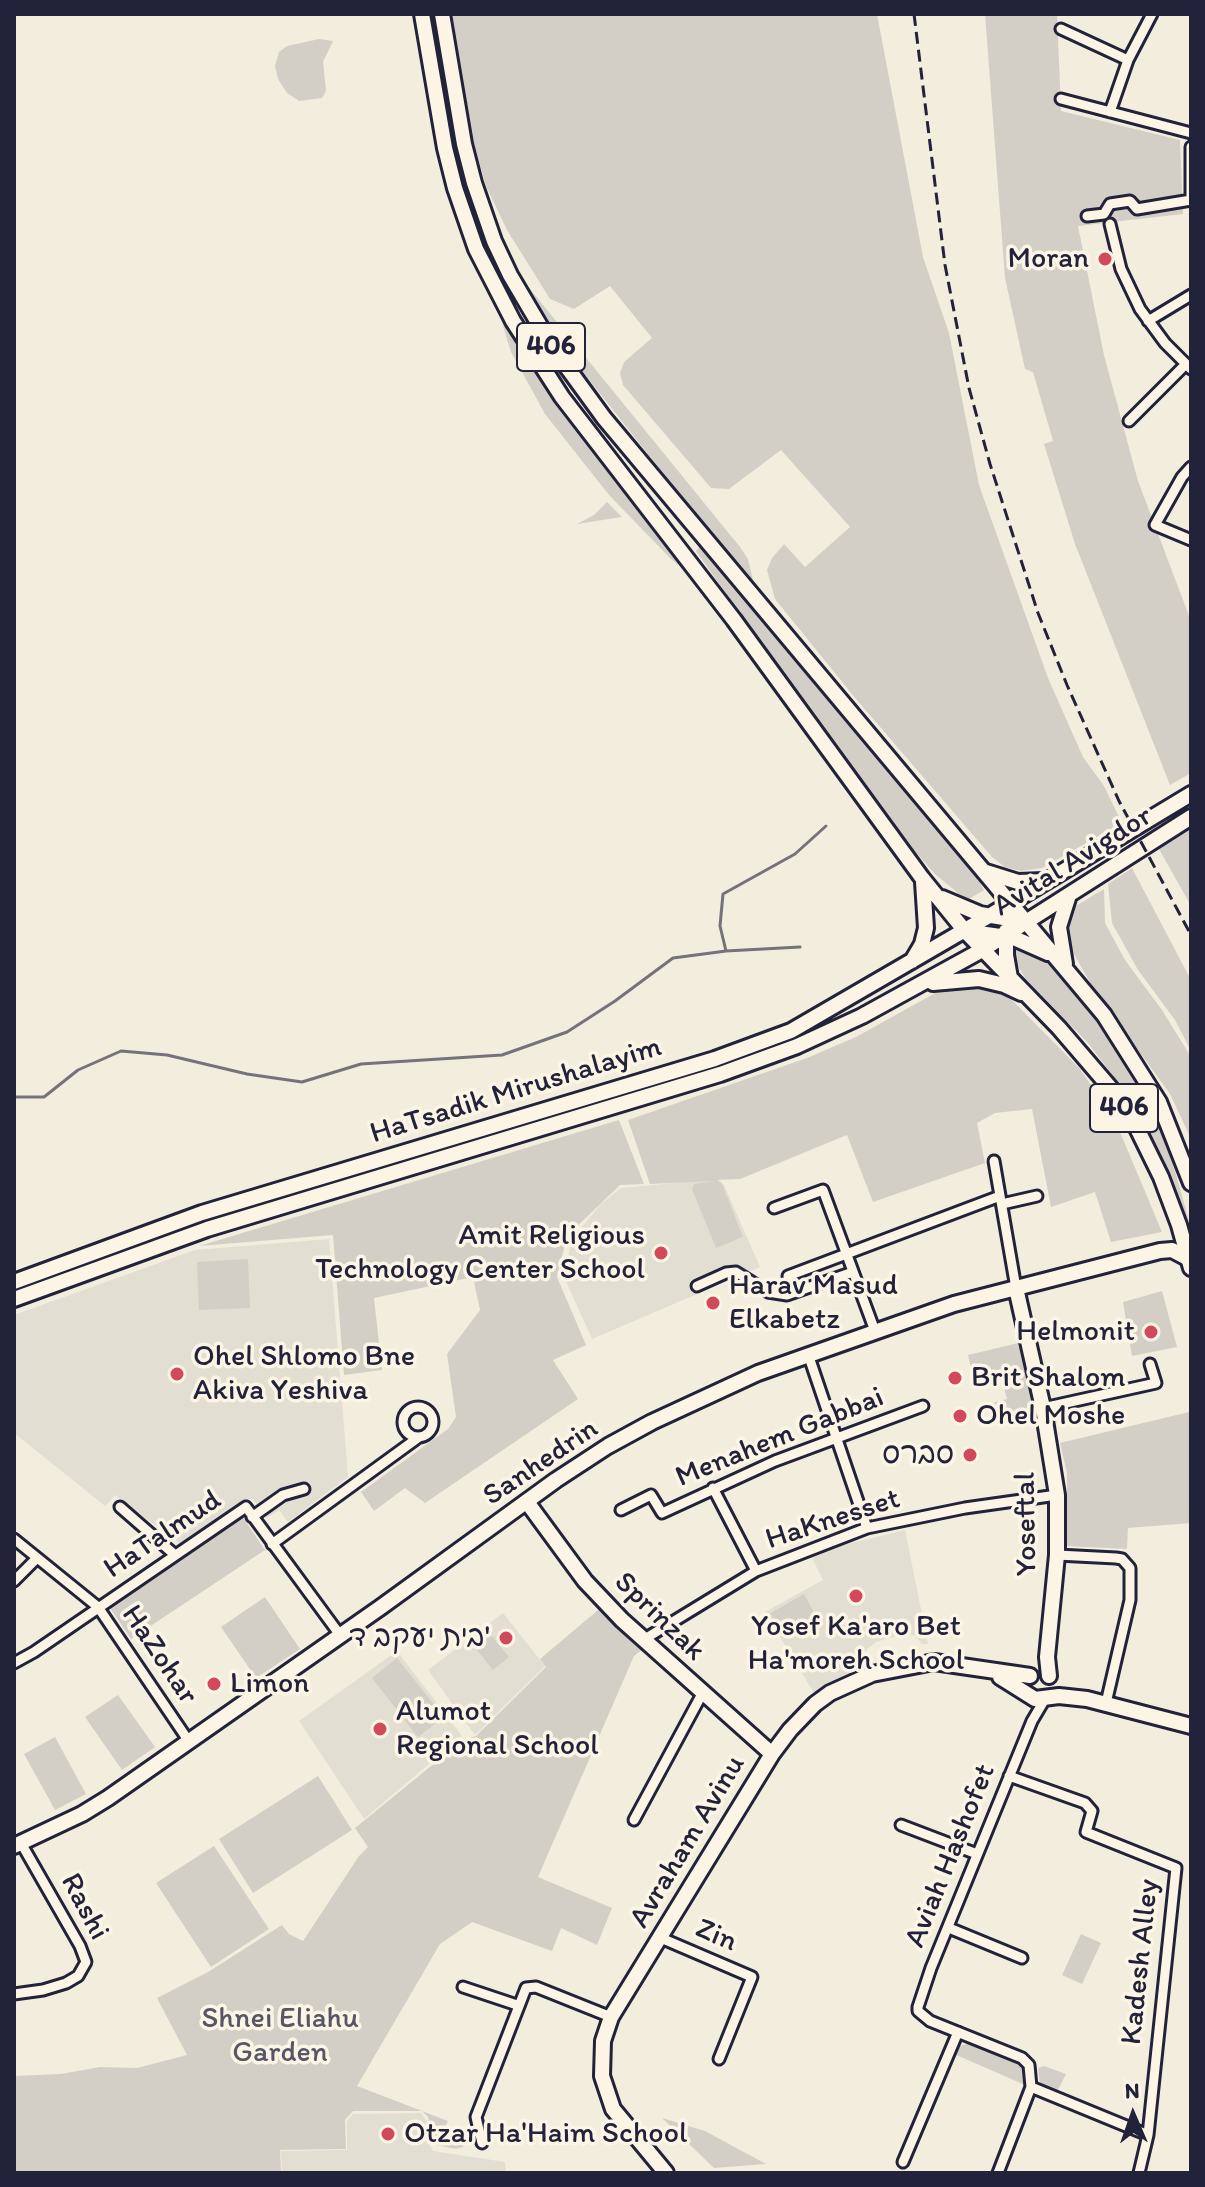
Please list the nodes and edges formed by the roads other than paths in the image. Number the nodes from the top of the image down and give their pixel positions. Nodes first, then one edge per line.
1 (422, 14) edge
2 (442, 14) edge
3 (1152, 14) edge
4 (1061, 29) dead end
5 (1128, 60) junction
6 (1061, 99) dead end
7 (1110, 112) junction
8 (1191, 133) edge
9 (1191, 147) edge
10 (1191, 199) edge
11 (1087, 216) dead end
12 (1110, 224) dead end
13 (1191, 295) edge
14 (1148, 321) junction
15 (1189, 366) edge
16 (1129, 421) dead end
17 (1191, 467) edge
18 (1191, 540) edge
19 (1191, 794) edge
20 (1191, 817) edge
21 (987, 874) junction
22 (922, 878) junction
23 (1048, 880) junction
24 (935, 894) junction
25 (1069, 895) junction
26 (1011, 903) junction
27 (989, 916) junction
28 (1027, 922) junction
29 (1007, 928) junction
30 (965, 931) junction
31 (987, 932) junction
32 (982, 950) junction
33 (912, 961) junction
34 (1063, 965) junction
35 (1010, 978) junction
36 (920, 985) junction
37 (1030, 998) junction
38 (994, 1161) dead end
39 (1191, 1183) edge
40 (1037, 1196) dead end
41 (1001, 1200) junction
42 (774, 1208) dead end
43 (1179, 1225) junction
44 (1160, 1251) junction
45 (847, 1254) junction
46 (1190, 1263) edge
47 (853, 1272) junction
48 (788, 1276) dead end
49 (14, 1282) edge
50 (697, 1286) dead end
51 (1016, 1288) junction
52 (14, 1299) edge
53 (875, 1331) junction
54 (808, 1354) junction
55 (1150, 1364) dead end
56 (923, 1406) dead end
57 (1043, 1408) junction
58 (419, 1437) dead end
59 (837, 1438) junction
60 (713, 1488) junction
61 (304, 1489) dead end
62 (1057, 1495) junction
63 (527, 1502) junction
64 (120, 1507) dead end
65 (621, 1510) dead end
66 (252, 1517) junction
67 (867, 1528) junction
68 (14, 1539) edge
69 (272, 1544) junction
70 (175, 1555) junction
71 (1057, 1555) junction
72 (37, 1558) junction
73 (756, 1571) junction
74 (14, 1581) edge
75 (98, 1607) junction
76 (340, 1635) junction
77 (643, 1640) junction
78 (14, 1663) edge
79 (989, 1671) junction
80 (1041, 1676) junction
81 (702, 1694) junction
82 (1037, 1696) junction
83 (1087, 1699) junction
84 (1106, 1703) junction
85 (1191, 1726) edge
86 (188, 1740) junction
87 (772, 1754) junction
88 (1009, 1776) junction
89 (634, 1820) dead end
90 (901, 1825) dead end
91 (16, 1840) edge
92 (977, 1854) junction
93 (949, 1928) junction
94 (661, 1938) junction
95 (1022, 1958) dead end
96 (463, 1987) dead end
97 (14, 1994) edge
98 (517, 2005) junction
99 (611, 2017) junction
100 (958, 2032) junction
101 (719, 2059) dead end
102 (1031, 2087) junction
103 (1148, 2135) junction
104 (482, 2143) dead end
105 (903, 2162) dead end
106 (666, 2173) edge
107 (998, 2173) edge
108 (1139, 2173) edge

1 - 22 main road, 406
2 - 21 main road, 406
3 - 5 street
4 - 5 street
5 - 7 street
6 - 7 street
7 - 8 street
9 - 10 street
10 - 11 street
12 - 14 street
13 - 14 street
14 - 15 street
15 - 16 street
17 - 18 street
19 - 23 main road, Avital Avigdor
20 - 25 main road, Avital Avigdor
21 - 23 main road
21 - 26 main road, 406
21 - 27 main road
22 - 24 main road, 406
22 - 33 main road
23 - 26 main road, Avital Avigdor
24 - 27 main road
24 - 30 main road, 406
25 - 28 main road, Avital Avigdor
25 - 34 main road
26 - 27 main road, HaTsadik Mirushalayim
26 - 28 main road, 406
26 - 29 main road
27 - 29 main road
27 - 30 main road, HaTsadik Mirushalayim
27 - 31 main road
28 - 29 main road, Avital Avigdor
28 - 34 main road, 406
29 - 31 main road
29 - 32 main road, Avital Avigdor
29 - 34 main road
29 - 35 main road
30 - 31 main road
30 - 32 main road, 406
30 - 33 main road, HaTsadik Mirushalayim
31 - 32 main road
32 - 35 main road, 406
32 - 36 main road, HaTsadik Mirushalayim
33 - 49 main road, HaTsadik Mirushalayim
34 - 39 main road, 406
35 - 37 main road, 406
36 - 37 main road
36 - 52 main road, HaTsadik Mirushalayim
37 - 43 main road, 406
38 - 41 street, Yoseftal
40 - 41 street
41 - 45 street
41 - 51 street, Yoseftal
42 - 45 street
43 - 44 main road
43 - 46 main road, 406
44 - 46 main road, Sanhedrin
44 - 51 main road, Sanhedrin
45 - 47 street
45 - 48 street
47 - 50 street
47 - 53 street
51 - 53 main road, Sanhedrin
51 - 57 main road, Yoseftal
53 - 54 main road, Sanhedrin
54 - 59 street
54 - 63 main road, Sanhedrin
55 - 57 street
56 - 59 street, Menahem Gabbai
57 - 62 main road, Yoseftal
58 - 69 street
59 - 60 street, Menahem Gabbai
59 - 67 street
60 - 65 street, Menahem Gabbai
60 - 73 street
61 - 66 street
62 - 67 street, HaKnesset
62 - 71 main road, Yoseftal
63 - 76 main road, Sanhedrin
63 - 77 main road, Sprinzak
64 - 70 street
66 - 69 street, HaTalmud
66 - 70 street, HaTalmud
67 - 73 street, HaKnesset
68 - 72 street, HaZohar
69 - 76 street, HaTalmud
70 - 75 street, HaTalmud
71 - 80 main road, Yoseftal
71 - 84 street
72 - 74 street
72 - 75 street, HaZohar
73 - 77 street, HaKnesset
75 - 78 street, HaTalmud
75 - 86 street, HaZohar
76 - 86 main road, Sanhedrin
77 - 81 main road, Sprinzak
79 - 80 main road, Avraham Avinu
79 - 82 main road, Avraham Avinu
79 - 87 main road, Avraham Avinu
80 - 82 main road
80 - 82 main road
80 - 83 main road, Avraham Avinu
81 - 87 main road, Sprinzak
81 - 89 street
82 - 83 main road, Avraham Avinu
82 - 88 street, Aviah Hashofet
83 - 84 main road, Avraham Avinu
84 - 85 main road, Avraham Avinu
86 - 91 main road, Sanhedrin
87 - 94 main road, Avraham Avinu
88 - 92 street, Aviah Hashofet
88 - 103 street, Kadesh Alley
90 - 92 street
91 - 97 street, Rashi
92 - 93 street, Aviah Hashofet
93 - 95 street
93 - 100 street, Aviah Hashofet
94 - 99 main road, Avraham Avinu
94 - 101 street, Zin
96 - 98 street
98 - 99 street
98 - 104 street
99 - 106 main road, Avraham Avinu
100 - 102 street
100 - 105 street
102 - 103 street
102 - 107 street
103 - 108 street, Kadesh Alley

